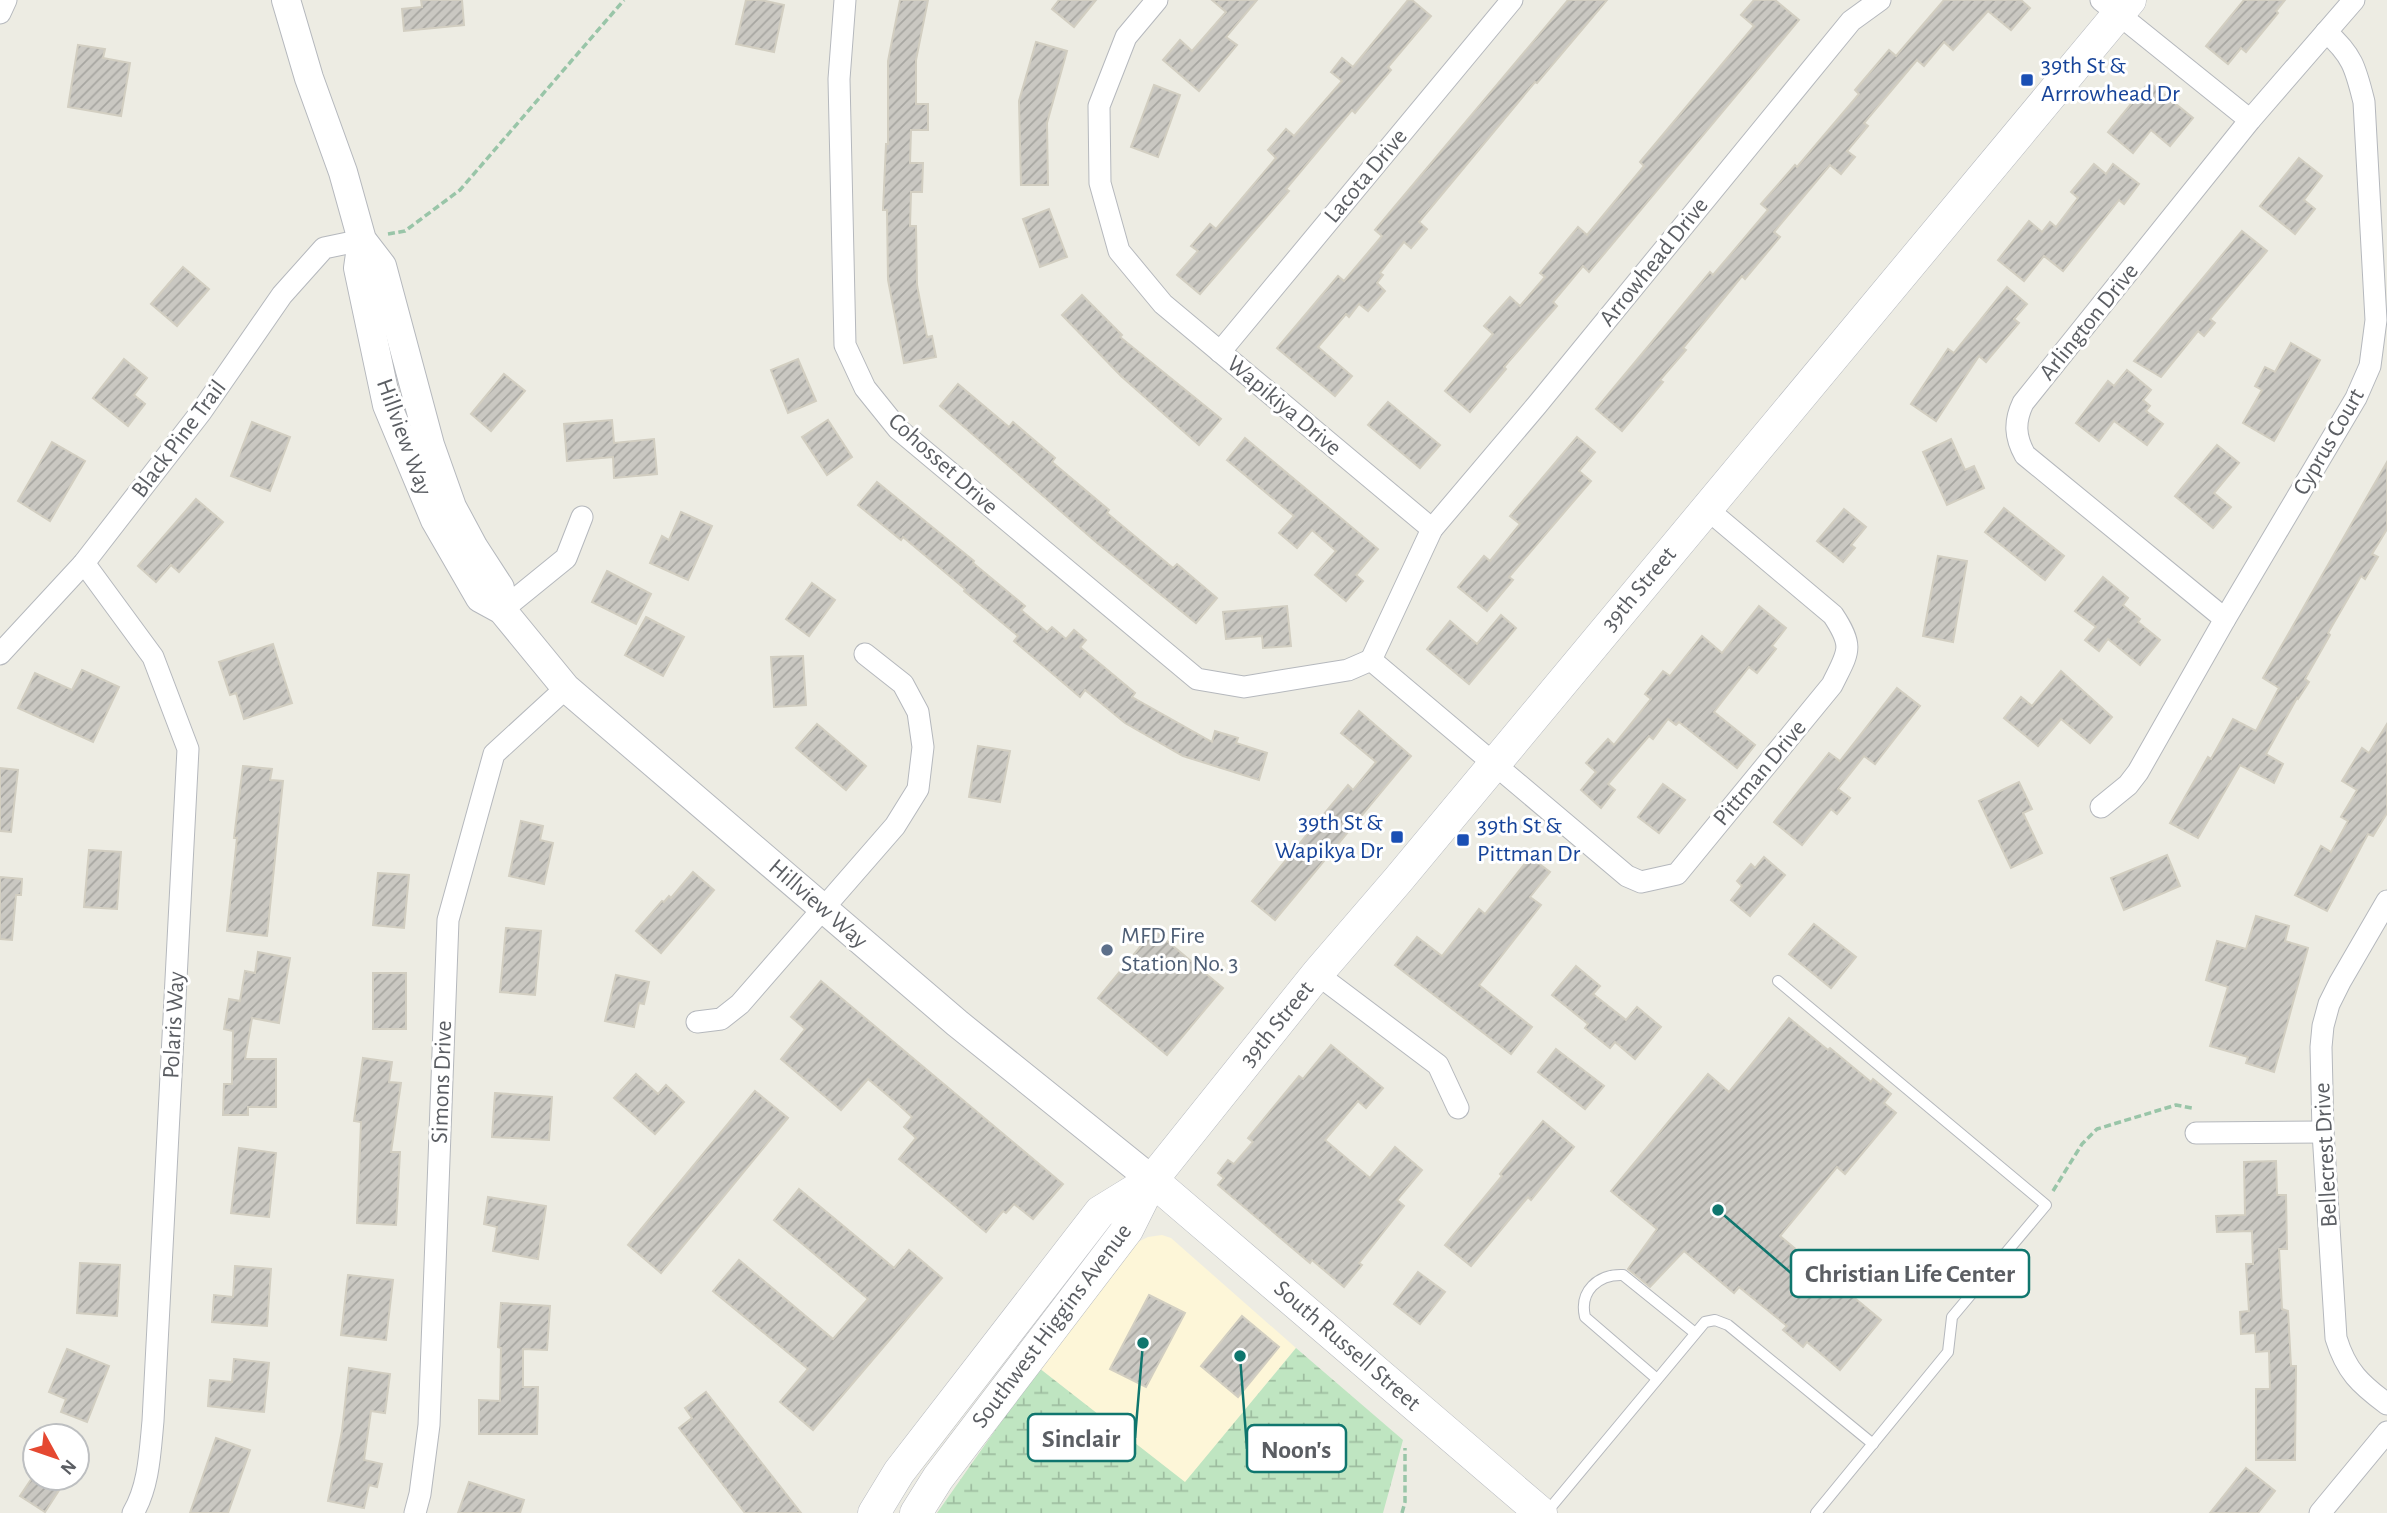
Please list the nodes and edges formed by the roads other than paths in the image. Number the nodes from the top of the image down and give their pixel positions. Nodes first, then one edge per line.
1 (6, 0) edge
2 (286, 0) edge
3 (845, 0) edge
4 (1157, 0) edge
5 (1512, 0) edge
6 (1880, 0) edge
7 (2354, 0) edge
8 (2117, 5) edge
9 (0, 13) edge
10 (2326, 32) junction
11 (2250, 120) junction
12 (362, 240) junction
13 (1220, 352) junction
14 (1707, 509) junction
15 (582, 517) dead end
16 (1432, 529) junction
17 (84, 563) junction
18 (502, 610) junction
19 (2225, 619) junction
20 (0, 654) edge
21 (865, 654) dead end
22 (1371, 660) junction
23 (566, 688) junction
24 (1494, 762) junction
25 (2101, 807) dead end
26 (2387, 901) edge
27 (823, 909) junction
28 (1317, 974) junction
29 (1778, 981) dead end
30 (697, 1022) dead end
31 (1458, 1108) dead end
32 (2323, 1132) junction
33 (2196, 1133) dead end
34 (1152, 1180) junction
35 (1695, 1333) junction
36 (1657, 1380) junction
37 (2387, 1404) edge
38 (2387, 1432) edge
39 (1873, 1444) junction
40 (899, 1472) junction
41 (133, 1513) edge
42 (415, 1513) edge
43 (874, 1513) edge
44 (891, 1513) edge
45 (916, 1513) edge
46 (1544, 1513) edge
47 (1816, 1513) edge
48 (2320, 1513) edge

1 - 9 street
2 - 12 street, Hillview Way
3 - 22 street, Cohosset Drive
4 - 13 street, Wapikiya Drive
5 - 13 street, Lacota Drive
6 - 16 street, Arrowhead Drive
7 - 10 street, Arlington Drive
8 - 11 street
8 - 14 main road, 39th Street
10 - 11 street, Arlington Drive
10 - 19 street, Cyprus Court
11 - 19 street, Arlington Drive
12 - 17 street, Black Pine Trail
12 - 18 street, Hillview Way
13 - 16 street, Wapikiya Drive
14 - 24 main road, 39th Street
14 - 24 street, Pittman Drive
15 - 18 street
16 - 22 street
17 - 20 street, Black Pine Trail
17 - 41 street, Polaris Way
18 - 23 street, Hillview Way
19 - 25 street, Cyprus Court
21 - 27 street
22 - 24 street
23 - 27 street, Hillview Way
23 - 42 street, Simons Drive
24 - 28 main road, 39th Street
26 - 32 street, Bellecrest Drive
27 - 30 street
27 - 34 street, Hillview Way
28 - 31 street
28 - 34 main road, 39th Street
29 - 39 lane
32 - 33 street
32 - 37 street, Bellecrest Drive
34 - 40 main road, Southwest Higgins Avenue
34 - 45 main road, Southwest Higgins Avenue
34 - 46 main road, South Russell Street
35 - 36 lane
35 - 36 lane
35 - 39 lane
36 - 46 lane
38 - 48 street
39 - 47 lane
40 - 43 main road, Southwest Higgins Avenue
40 - 44 main road, Southwest Higgins Avenue

